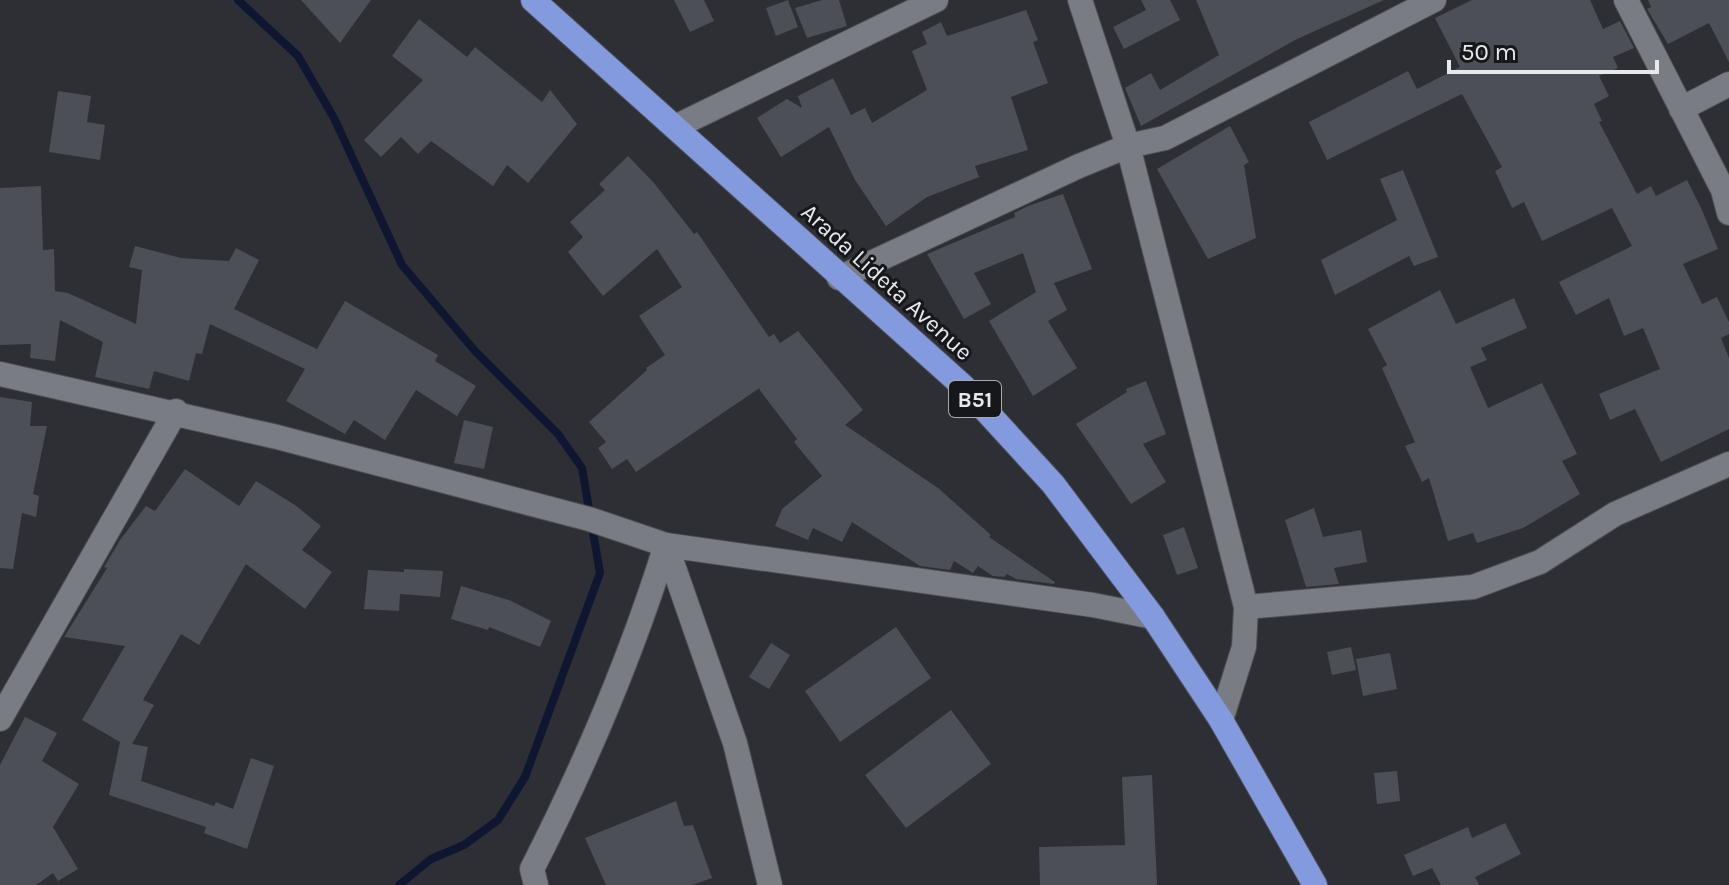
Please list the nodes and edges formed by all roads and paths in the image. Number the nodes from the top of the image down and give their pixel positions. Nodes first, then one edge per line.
1 (533, 0) edge
2 (936, 0) edge
3 (1080, 0) edge
4 (1626, 0) edge
5 (1418, 3) edge
6 (1729, 84) edge
7 (1681, 109) junction
8 (675, 127) junction
9 (1128, 146) junction
10 (1729, 213) edge
11 (839, 278) junction
12 (0, 374) edge
13 (176, 411) junction
14 (1729, 464) edge
15 (666, 545) junction
16 (1246, 607) junction
17 (1153, 617) junction
18 (0, 719) edge
19 (1221, 720) junction
20 (536, 885) edge
21 (770, 885) edge
22 (1315, 885) edge

1 - 8 highway, Arada Lideta Avenue / B51
2 - 8 street
3 - 9 street
4 - 7 street
5 - 9 street
6 - 7 street
7 - 10 street
8 - 11 highway, Arada Lideta Avenue / B51
9 - 11 street
9 - 16 street
11 - 17 highway, Arada Lideta Avenue / B51
12 - 13 street
13 - 15 street
13 - 18 street
14 - 16 street
15 - 17 street
15 - 20 street
15 - 21 street
16 - 19 street
17 - 19 highway, Arada Lideta Avenue / B51
19 - 22 highway, Arada Lideta Avenue / B51

